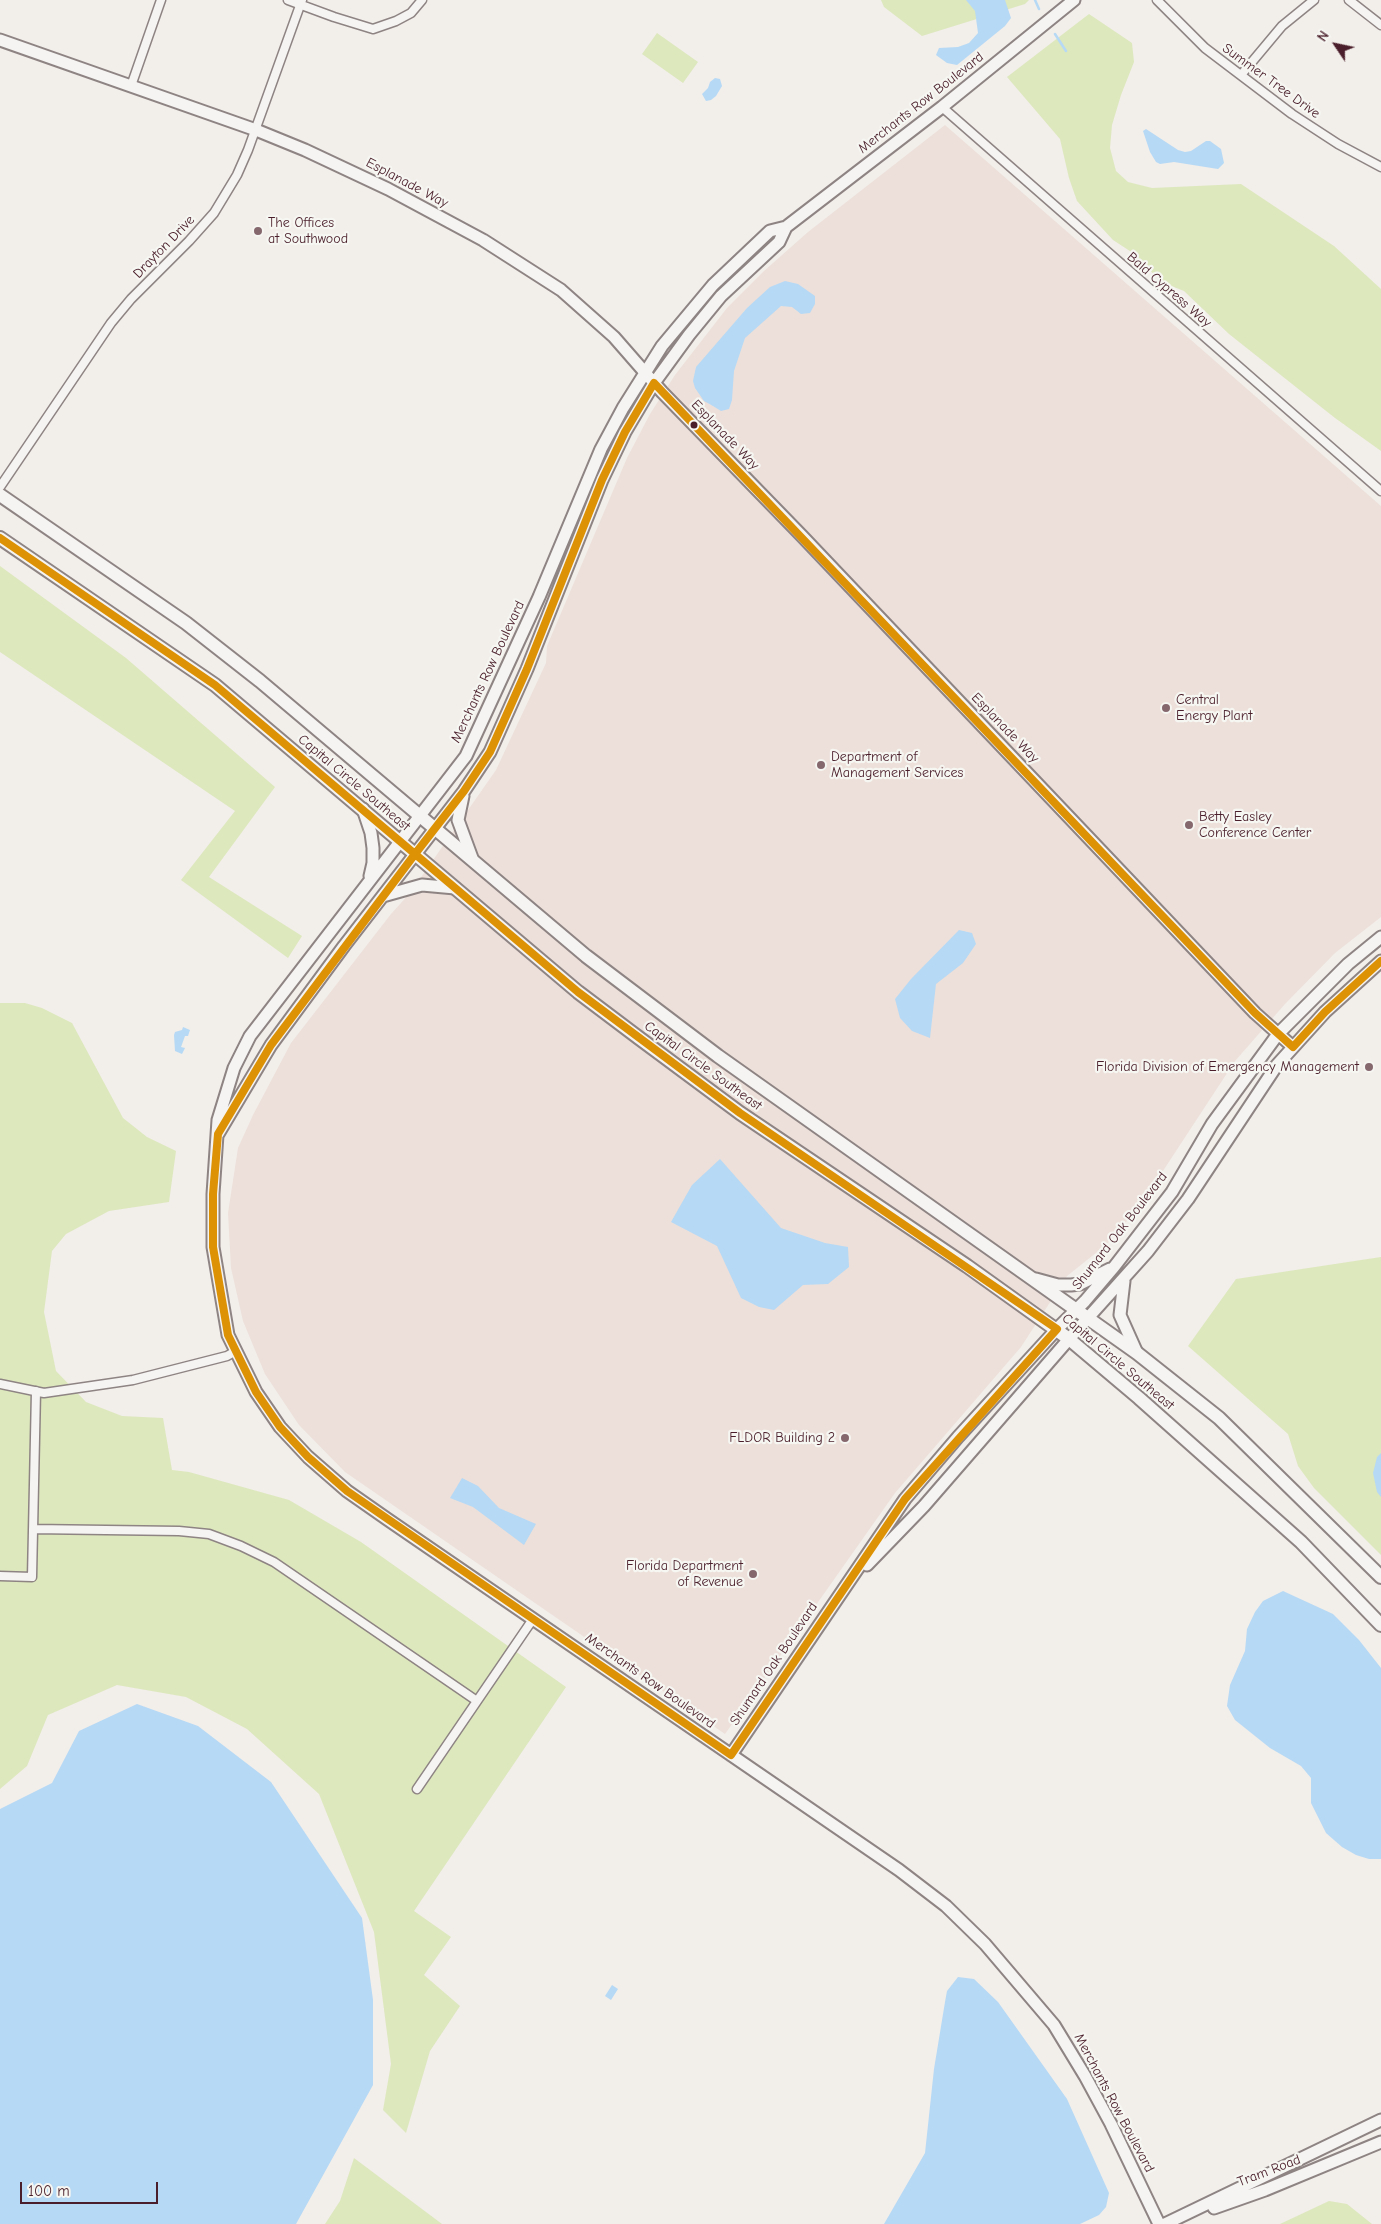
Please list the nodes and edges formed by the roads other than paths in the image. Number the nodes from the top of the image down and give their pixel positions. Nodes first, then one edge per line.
1 (162, 0) edge
2 (288, 0) edge
3 (422, 0) edge
4 (1074, 0) edge
5 (1157, 0) edge
6 (1314, 0) edge
7 (1349, 0) edge
8 (301, 2) edge
9 (1381, 25) edge
10 (0, 40) edge
11 (1241, 75) junction
12 (131, 86) junction
13 (942, 107) junction
14 (256, 130) junction
15 (1381, 167) edge
16 (786, 227) junction
17 (645, 372) junction
18 (654, 383) junction
19 (0, 487) edge
20 (1381, 491) edge
21 (0, 495) edge
22 (0, 538) edge
23 (518, 643) junction
24 (534, 649) junction
25 (464, 792) junction
26 (362, 809) junction
27 (420, 816) junction
28 (436, 828) junction
29 (400, 841) junction
30 (415, 854) junction
31 (472, 858) junction
32 (370, 878) junction
33 (455, 888) junction
34 (383, 896) junction
35 (1381, 937) edge
36 (1381, 961) edge
37 (1278, 1034) junction
38 (1293, 1048) junction
39 (1212, 1124) junction
40 (218, 1134) junction
41 (1231, 1135) junction
42 (1114, 1267) junction
43 (1033, 1278) junction
44 (1124, 1280) junction
45 (1075, 1310) junction
46 (1088, 1319) junction
47 (1057, 1329) junction
48 (1069, 1339) junction
49 (236, 1352) junction
50 (1137, 1353) junction
51 (0, 1384) edge
52 (36, 1391) junction
53 (33, 1529) junction
54 (0, 1576) edge
55 (1381, 1577) edge
56 (843, 1590) junction
57 (533, 1618) junction
58 (1381, 1624) edge
59 (477, 1701) junction
60 (730, 1755) junction
61 (417, 1788) dead end
62 (1381, 2120) edge
63 (1381, 2142) edge
64 (1159, 2224) edge
65 (1166, 2224) edge

1 - 12 street
2 - 8 street
3 - 8 street
4 - 13 street, Merchants Row Boulevard
5 - 11 street, Summer Tree Drive
6 - 11 street
7 - 9 street
8 - 14 street, Drayton Drive
10 - 12 street, Esplanade Way
11 - 15 street, Summer Tree Drive
12 - 14 street, Esplanade Way
13 - 16 street, Merchants Row Boulevard
13 - 20 street, Bald Cypress Way
14 - 17 street, Esplanade Way
14 - 19 street, Drayton Drive
16 - 17 street, Merchants Row Boulevard
16 - 18 street, Merchants Row Boulevard
17 - 18 street, Esplanade Way
17 - 23 street, Merchants Row Boulevard
18 - 24 street, Merchants Row Boulevard
18 - 37 street, Esplanade Way
21 - 27 main road, Capital Circle Southeast
22 - 26 main road, Capital Circle Southeast
23 - 24 street
23 - 27 street, Merchants Row Boulevard
24 - 25 street, Merchants Row Boulevard
25 - 28 street, Merchants Row Boulevard
25 - 31 street
26 - 29 main road, Capital Circle Southeast
26 - 32 street
27 - 28 main road, Capital Circle Southeast
27 - 29 street, Merchants Row Boulevard
28 - 30 street, Merchants Row Boulevard
28 - 31 main road, Capital Circle Southeast
29 - 30 main road, Capital Circle Southeast
29 - 32 street, Merchants Row Boulevard
30 - 33 main road, Capital Circle Southeast
30 - 34 street, Merchants Row Boulevard
31 - 43 main road, Capital Circle Southeast
32 - 40 street, Merchants Row Boulevard
33 - 34 street
33 - 47 main road, Capital Circle Southeast
34 - 40 street, Merchants Row Boulevard
35 - 37 street, Shumard Oak Boulevard
36 - 38 street, Shumard Oak Boulevard
37 - 38 street, Esplanade Way
37 - 39 street, Shumard Oak Boulevard
38 - 41 street, Shumard Oak Boulevard
39 - 41 street
39 - 42 street, Shumard Oak Boulevard
40 - 49 street, Merchants Row Boulevard
41 - 44 street, Shumard Oak Boulevard
42 - 43 street
42 - 45 street, Shumard Oak Boulevard
43 - 45 main road, Capital Circle Southeast
44 - 46 street, Shumard Oak Boulevard
44 - 50 street
45 - 46 main road, Capital Circle Southeast
45 - 47 street, Shumard Oak Boulevard
46 - 48 street, Shumard Oak Boulevard
46 - 50 main road, Capital Circle Southeast
47 - 48 main road, Capital Circle Southeast
47 - 56 street, Shumard Oak Boulevard
48 - 56 street, Shumard Oak Boulevard
48 - 58 main road, Capital Circle Southeast
49 - 52 street
49 - 57 street, Merchants Row Boulevard
50 - 55 main road, Capital Circle Southeast
51 - 52 street
52 - 53 street
53 - 54 street
53 - 59 street
56 - 60 street, Shumard Oak Boulevard
57 - 59 street
57 - 60 street, Merchants Row Boulevard
59 - 61 street
60 - 64 street, Merchants Row Boulevard
62 - 65 street
63 - 65 street, Tram Road

